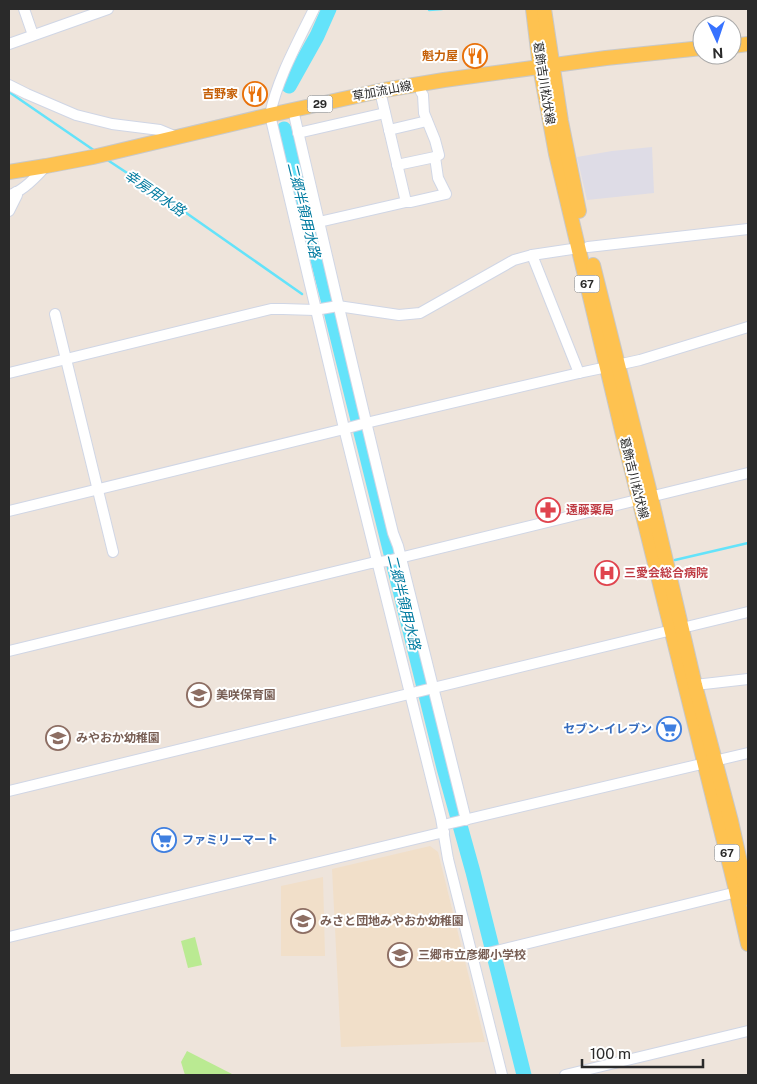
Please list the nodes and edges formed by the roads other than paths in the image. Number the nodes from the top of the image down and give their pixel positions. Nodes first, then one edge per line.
1 (24, 9) edge
2 (108, 9) edge
3 (314, 9) edge
4 (533, 9) edge
5 (544, 9) edge
6 (34, 35) junction
7 (9, 44) edge
8 (692, 49) edge
9 (546, 66) junction
10 (420, 84) junction
11 (9, 85) edge
12 (380, 91) junction
13 (385, 113) junction
14 (270, 115) junction
15 (291, 115) junction
16 (427, 121) junction
17 (389, 130) junction
18 (298, 133) junction
19 (177, 137) junction
20 (435, 157) junction
21 (46, 166) junction
22 (397, 166) junction
23 (9, 172) edge
24 (304, 188) dead end
25 (13, 193) edge
26 (406, 202) junction
27 (9, 211) edge
28 (319, 222) junction
29 (748, 229) edge
30 (584, 247) junction
31 (532, 255) junction
32 (338, 306) junction
33 (320, 310) junction
34 (54, 314) dead end
35 (748, 327) edge
36 (66, 359) junction
37 (612, 366) junction
38 (579, 372) junction
39 (9, 373) edge
40 (361, 425) junction
41 (344, 429) junction
42 (748, 473) edge
43 (97, 490) junction
44 (645, 498) junction
45 (9, 511) edge
46 (113, 552) dead end
47 (391, 560) junction
48 (748, 612) edge
49 (677, 629) junction
50 (9, 651) edge
51 (748, 679) edge
52 (695, 685) junction
53 (427, 689) junction
54 (410, 694) junction
55 (748, 752) edge
56 (710, 762) junction
57 (9, 791) edge
58 (453, 824) junction
59 (745, 893) edge
60 (9, 937) edge
61 (748, 944) edge
62 (472, 957) junction
63 (748, 1031) edge
64 (502, 1075) edge
65 (565, 1075) edge

1 - 6 street
2 - 6 street
3 - 14 street
4 - 9 main road, 葛飾吉川松伏線 / 67
5 - 9 main road, 葛飾吉川松伏線 / 67
6 - 7 street
8 - 9 main road, 草加流山線 / 29
9 - 10 main road, 草加流山線 / 29
9 - 30 main road, 葛飾吉川松伏線 / 67
10 - 12 main road, 草加流山線 / 29
10 - 16 street
11 - 19 street
12 - 13 street
12 - 15 main road, 草加流山線 / 29
13 - 17 street
13 - 18 street
14 - 15 main road, 草加流山線 / 29
14 - 19 main road, 草加流山線 / 29
14 - 33 street
15 - 18 street
15 - 24 street
16 - 17 street
16 - 20 street
17 - 22 street
18 - 28 street
19 - 21 main road, 草加流山線 / 29
20 - 22 street
20 - 26 street
21 - 23 main road, 草加流山線 / 29
21 - 25 street
22 - 26 street
25 - 27 street
26 - 28 street
28 - 32 street
29 - 30 street
30 - 31 street
30 - 37 main road, 葛飾吉川松伏線 / 67
31 - 32 street
31 - 38 street
32 - 33 street
32 - 40 street
33 - 36 street
33 - 41 street
34 - 36 street
35 - 37 street
36 - 39 street
36 - 43 street
37 - 38 street
37 - 44 main road, 葛飾吉川松伏線 / 67
38 - 40 street
40 - 41 street
40 - 47 street
41 - 43 street
41 - 47 street
42 - 44 street
43 - 45 street
43 - 46 street
44 - 47 street
44 - 49 main road, 葛飾吉川松伏線 / 67
47 - 50 street
47 - 53 street
47 - 54 street
48 - 49 street
49 - 52 main road, 葛飾吉川松伏線 / 67
49 - 53 street
49 - 56 main road, 葛飾吉川松伏線 / 67
51 - 52 street
52 - 56 main road, 葛飾吉川松伏線 / 67
53 - 54 street
53 - 58 street
54 - 57 street
54 - 58 street
55 - 56 street
56 - 58 street
56 - 59 main road, 葛飾吉川松伏線 / 67
58 - 60 street
58 - 62 street
59 - 61 main road, 葛飾吉川松伏線 / 67
59 - 62 street
62 - 64 street
63 - 65 street

